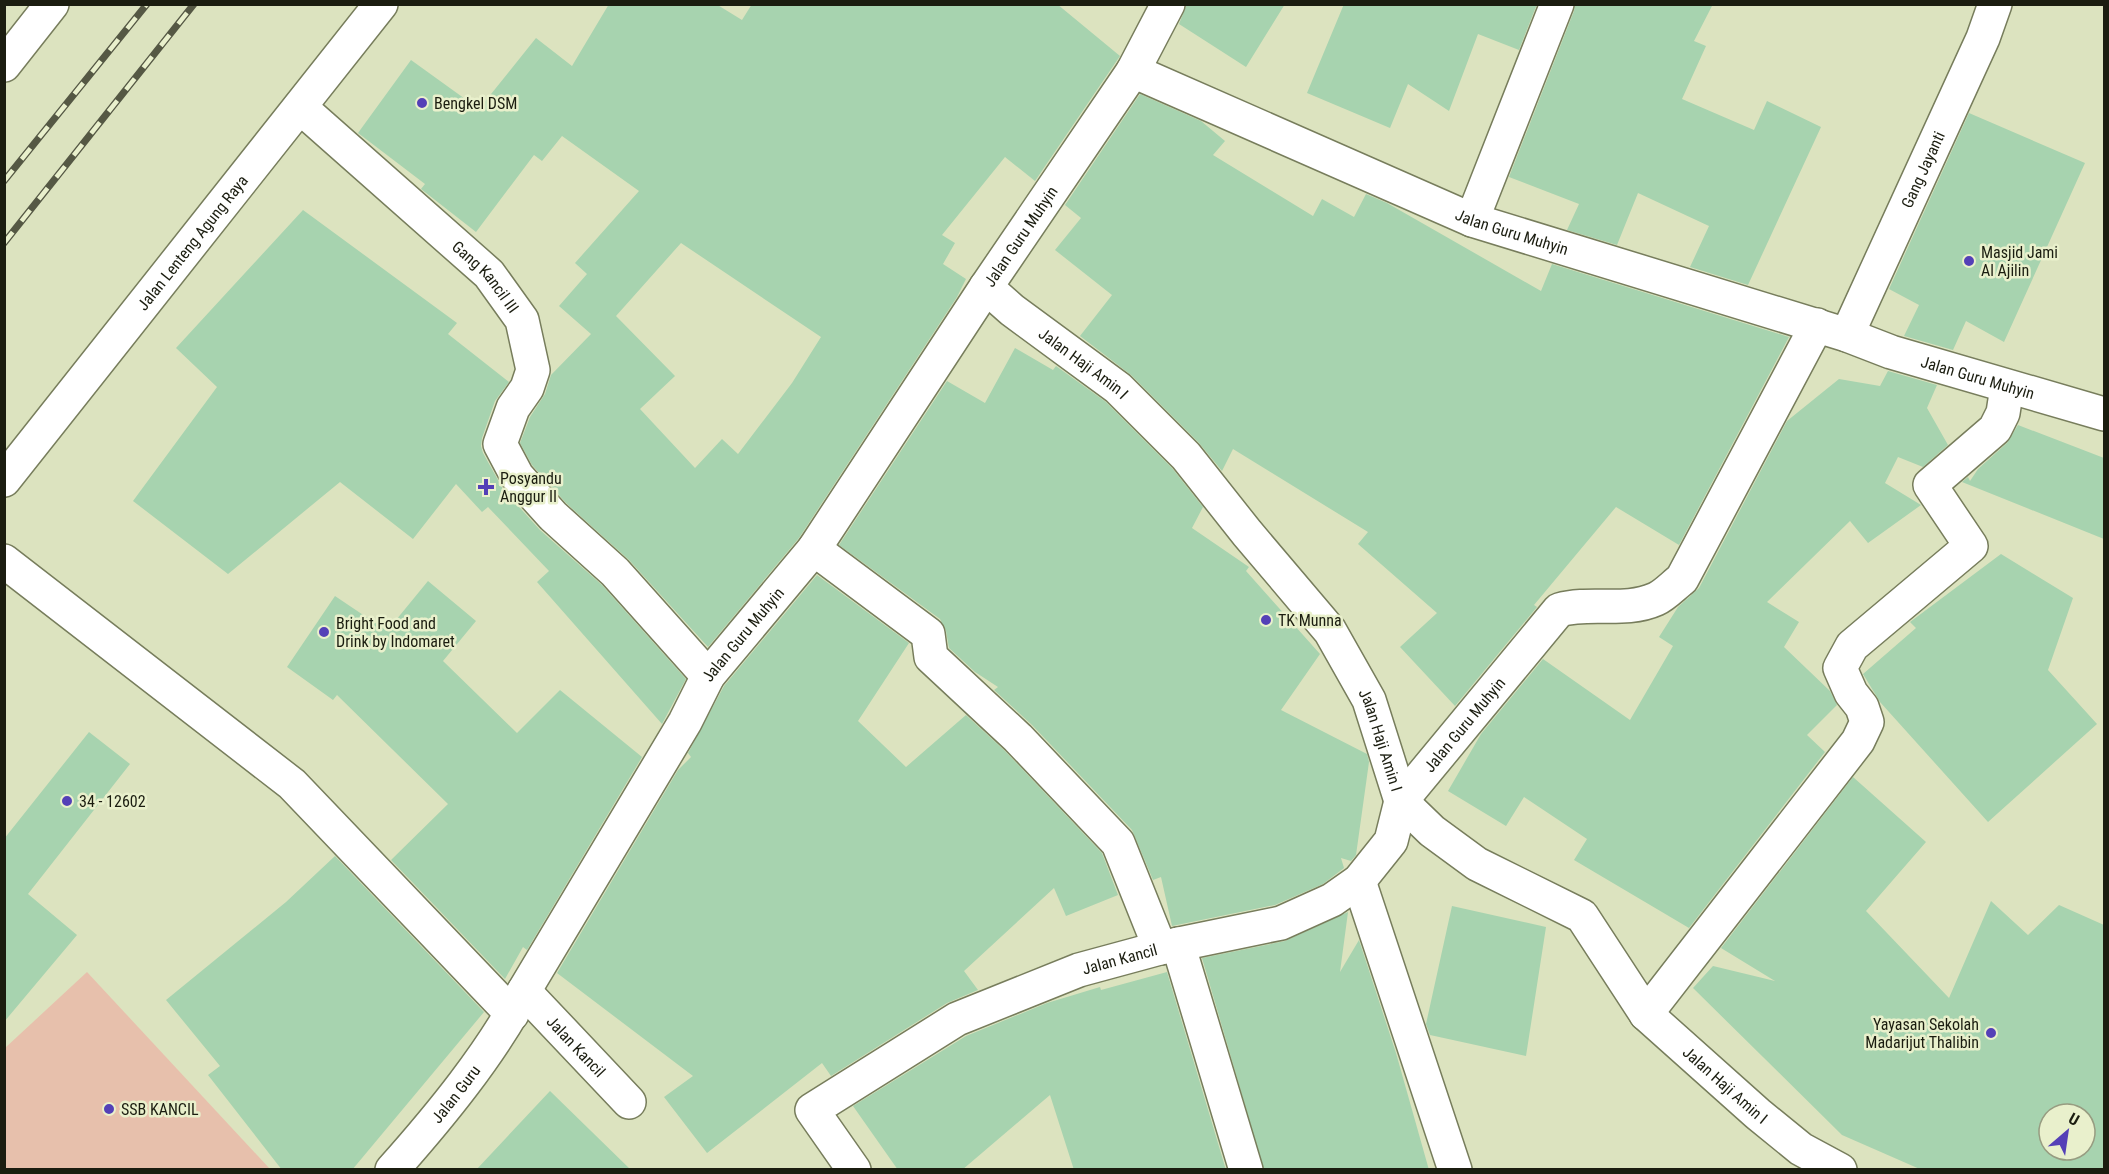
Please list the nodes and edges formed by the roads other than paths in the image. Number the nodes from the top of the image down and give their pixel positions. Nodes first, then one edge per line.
1 (52, 4) edge
2 (381, 4) edge
3 (1168, 4) edge
4 (1557, 4) edge
5 (1995, 4) edge
6 (4, 65) edge
7 (1133, 71) junction
8 (300, 107) junction
9 (1472, 220) junction
10 (986, 286) junction
11 (1832, 330) junction
12 (2007, 387) junction
13 (2104, 414) edge
14 (4, 480) edge
15 (814, 549) junction
16 (4, 561) edge
17 (708, 676) junction
18 (1401, 801) junction
19 (1359, 881) junction
20 (1169, 946) junction
21 (518, 1002) junction
22 (1646, 1014) junction
23 (629, 1102) dead end
24 (392, 1170) edge
25 (854, 1170) edge
26 (1246, 1170) edge
27 (1455, 1170) edge
28 (1840, 1170) edge

1 - 6 street
2 - 8 street, Jalan Lenteng Agung Raya
3 - 7 street
4 - 9 street
5 - 11 street, Gang Jayanti
7 - 9 street, Jalan Guru Muhyin
7 - 10 street, Jalan Guru Muhyin
8 - 14 street, Jalan Lenteng Agung Raya
8 - 17 street, Gang Kancil III
9 - 11 street, Jalan Guru Muhyin
10 - 15 street, Jalan Guru Muhyin
10 - 18 street, Jalan Haji Amin I
11 - 12 street, Jalan Guru Muhyin
11 - 18 street, Jalan Guru Muhyin
12 - 13 street, Jalan Guru Muhyin
12 - 22 street
15 - 17 street, Jalan Guru Muhyin
15 - 20 street
16 - 21 street, Jalan Kancil
17 - 21 street, Jalan Guru Muhyin
18 - 19 street, Jalan Kancil
18 - 22 street, Jalan Haji Amin I
19 - 20 street, Jalan Kancil
19 - 27 street
20 - 25 street, Jalan Kancil
20 - 26 street
21 - 23 street, Jalan Kancil
21 - 24 street, Jalan Guru
22 - 28 street, Jalan Haji Amin I

